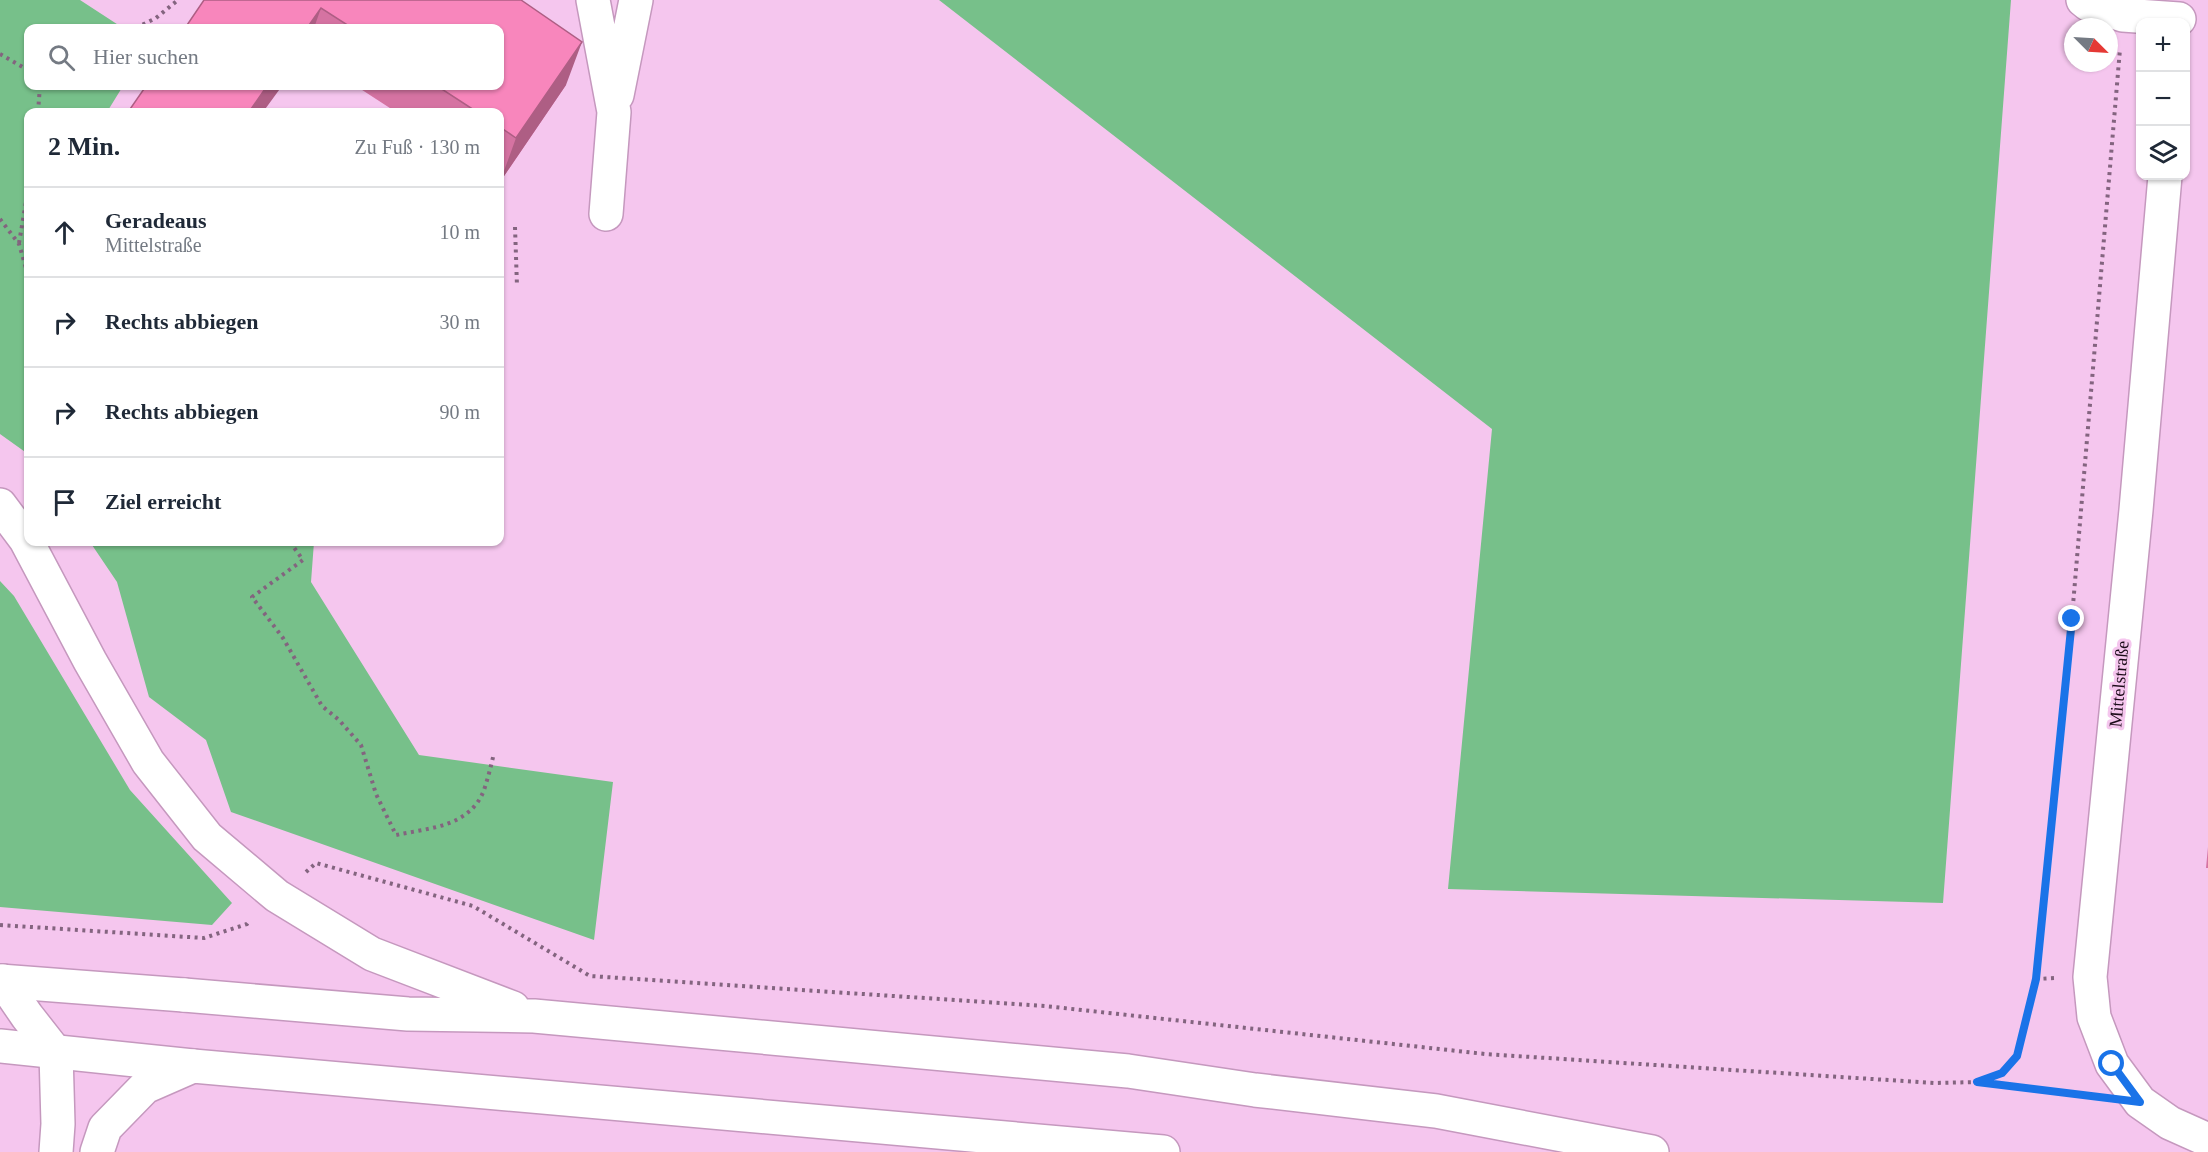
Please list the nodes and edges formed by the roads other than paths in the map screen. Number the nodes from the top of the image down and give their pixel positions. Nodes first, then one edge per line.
1 (593, 0) edge
2 (636, 0) edge
3 (2083, 0) edge
4 (2179, 14) edge
5 (614, 112) junction
6 (2165, 180) edge
7 (606, 214) dead end
8 (0, 505) edge
9 (24, 537) edge
10 (29, 546) edge
11 (1, 981) edge
12 (534, 1016) junction
13 (0, 1046) edge
14 (56, 1053) junction
15 (193, 1066) junction
16 (2208, 1140) edge
17 (56, 1152) edge
18 (97, 1152) edge
19 (1163, 1152) edge
20 (1652, 1152) edge

1 - 5 main road
2 - 5 main road
3 - 4 main road
5 - 7 main road
6 - 16 main road, Mittelstraße
8 - 9 main road
10 - 12 main road
11 - 12 main road
11 - 14 main road
12 - 20 main road
13 - 14 main road
14 - 15 main road
14 - 17 main road
15 - 18 main road
15 - 19 main road

